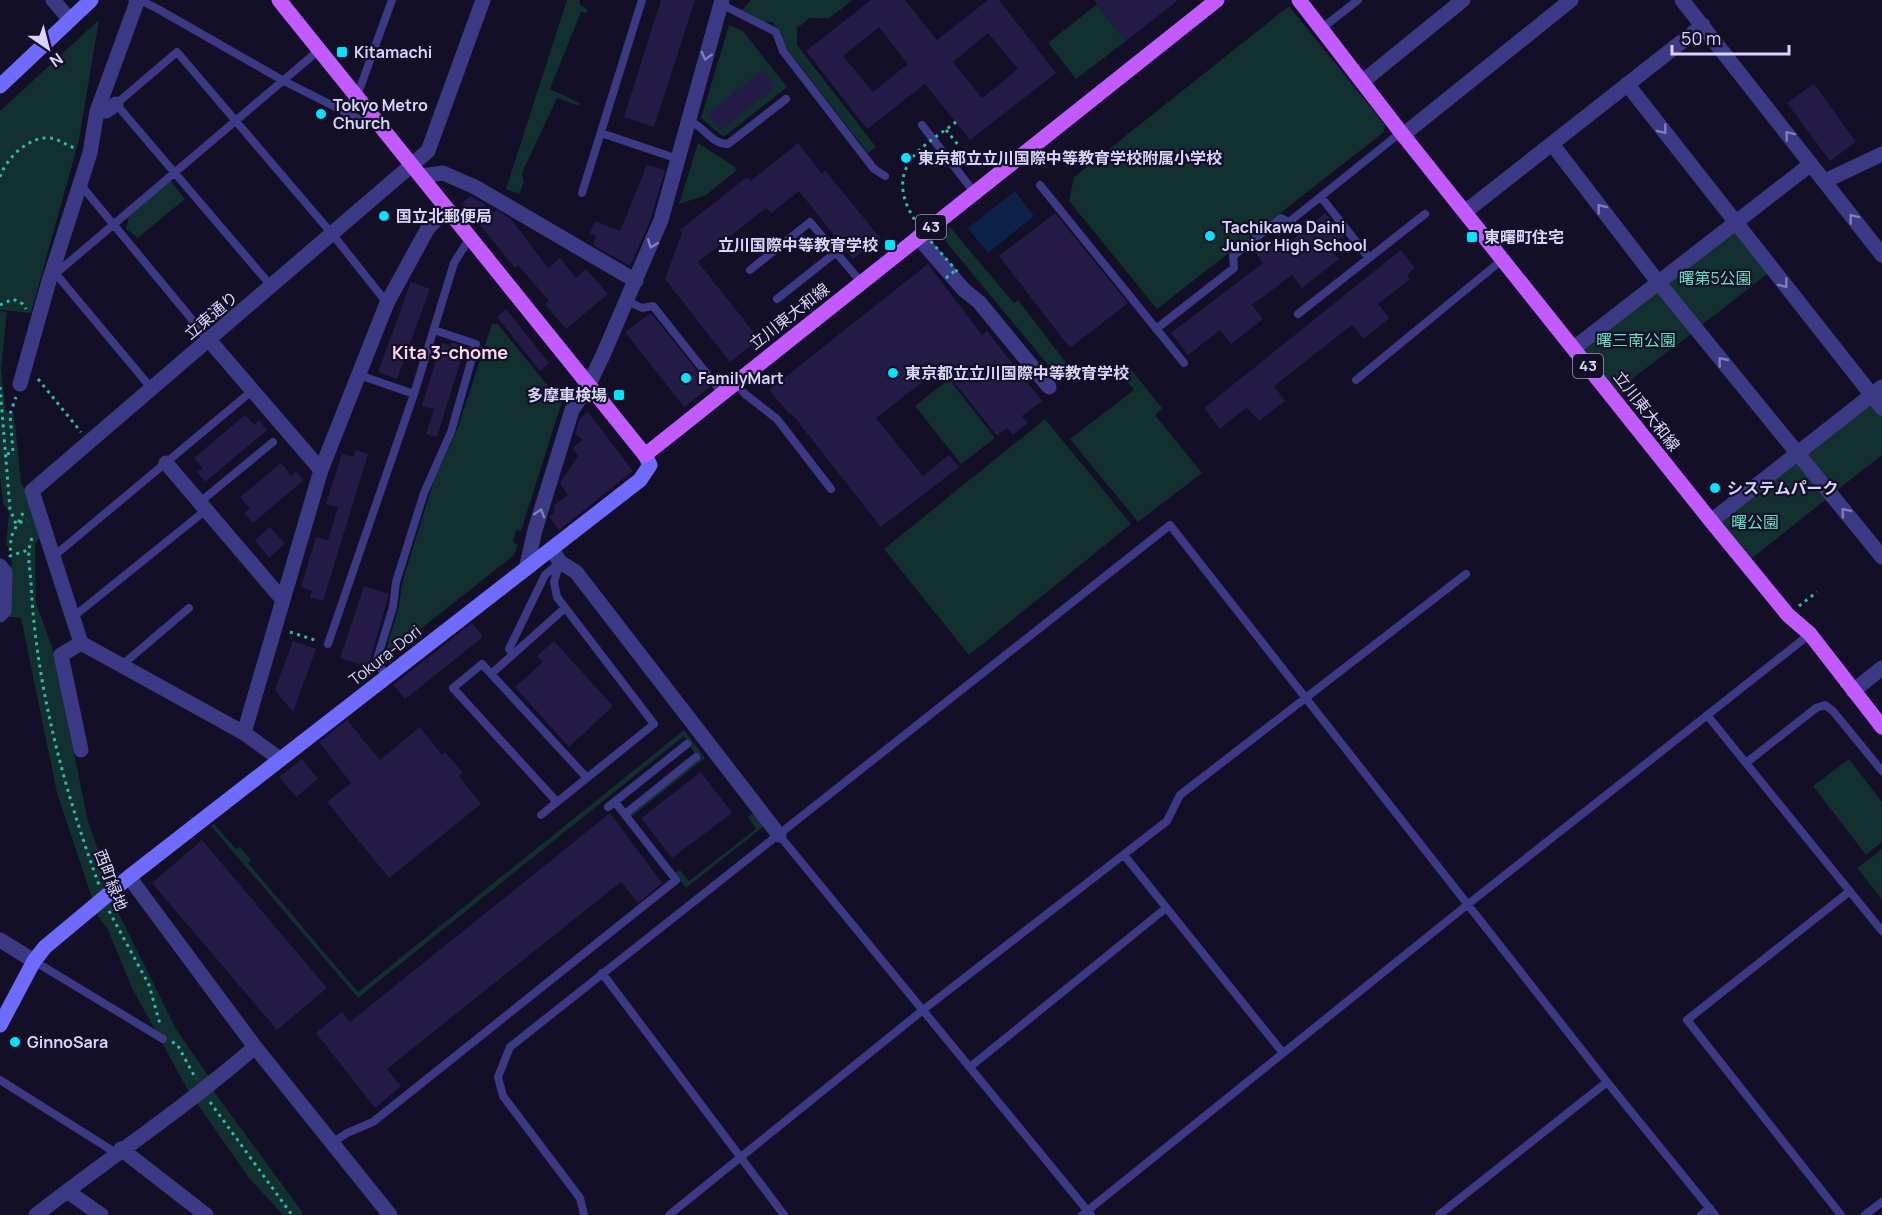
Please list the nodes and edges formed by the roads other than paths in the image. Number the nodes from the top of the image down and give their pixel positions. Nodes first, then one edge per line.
1 (53, 0) edge
2 (91, 0) edge
3 (279, 0) edge
4 (392, 0) edge
5 (483, 0) edge
6 (642, 0) edge
7 (1217, 0) edge
8 (1299, 0) edge
9 (1358, 0) edge
10 (1464, 0) edge
11 (1571, 0) edge
12 (1682, 0) edge
13 (136, 1) edge
14 (721, 2) edge
15 (70, 20) junction
16 (1703, 25) junction
17 (1321, 29) junction
18 (319, 50) junction
19 (282, 80) junction
20 (1362, 82) junction
21 (1627, 84) junction
22 (0, 86) edge
23 (357, 96) junction
24 (786, 99) dead end
25 (116, 104) junction
26 (97, 111) junction
27 (236, 120) junction
28 (689, 121) junction
29 (379, 124) junction
30 (922, 125) dead end
31 (601, 134) junction
32 (1403, 135) junction
33 (1552, 144) junction
34 (1882, 154) edge
35 (678, 159) junction
36 (1811, 164) junction
37 (417, 171) junction
38 (173, 173) junction
39 (885, 176) dead end
40 (1825, 181) junction
41 (79, 183) junction
42 (1040, 185) dead end
43 (974, 192) junction
44 (582, 193) dead end
45 (1321, 197) junction
46 (447, 208) junction
47 (1465, 212) junction
48 (1425, 214) dead end
49 (1735, 223) junction
50 (113, 224) junction
51 (333, 235) junction
52 (918, 237) junction
53 (469, 239) junction
54 (835, 253) junction
55 (1882, 255) edge
56 (1369, 258) junction
57 (1502, 260) junction
58 (750, 270) dead end
59 (52, 277) junction
60 (636, 281) junction
61 (861, 282) junction
62 (1658, 282) junction
63 (272, 287) junction
64 (777, 299) dead end
65 (627, 301) junction
66 (387, 303) junction
67 (1298, 314) dead end
68 (1156, 329) junction
69 (434, 330) junction
70 (209, 340) junction
71 (1574, 348) junction
72 (1184, 363) dead end
73 (358, 375) junction
74 (1356, 380) dead end
75 (735, 382) junction
76 (20, 384) road end
77 (588, 386) junction
78 (1049, 387) dead end
79 (152, 389) junction
80 (253, 390) junction
81 (1877, 391) edge
82 (722, 393) junction
83 (414, 394) junction
84 (1882, 408) edge
85 (273, 442) dead end
86 (1796, 454) junction
87 (645, 455) junction
88 (166, 463) junction
89 (321, 470) junction
90 (831, 489) dead end
91 (203, 506) junction
92 (1711, 521) junction
93 (54, 556) junction
94 (556, 556) junction
95 (1882, 557) edge
96 (3, 562) edge
97 (526, 569) junction
98 (1466, 574) dead end
99 (282, 599) junction
100 (189, 608) dead end
101 (565, 608) junction
102 (0, 615) edge
103 (73, 617) junction
104 (1810, 634) junction
105 (81, 644) junction
106 (328, 644) road end
107 (513, 654) junction
108 (121, 666) junction
109 (1882, 668) edge
110 (491, 674) junction
111 (386, 678) junction
112 (1853, 691) junction
113 (1305, 698) junction
114 (1707, 715) junction
115 (1882, 727) edge
116 (244, 733) junction
117 (687, 744) dead end
118 (81, 750) dead end
119 (696, 757) dead end
120 (280, 759) junction
121 (1746, 763) junction
122 (1882, 771) edge
123 (586, 778) junction
124 (557, 802) junction
125 (615, 802) junction
126 (608, 807) dead end
127 (625, 814) junction
128 (541, 815) dead end
129 (779, 835) junction
130 (1124, 855) junction
131 (129, 877) junction
132 (1850, 891) junction
133 (1467, 905) junction
134 (1166, 908) junction
135 (1882, 931) edge
136 (0, 940) edge
137 (34, 961) junction
138 (602, 973) junction
139 (923, 1010) junction
140 (0, 1025) edge
141 (163, 1039) road end
142 (255, 1047) junction
143 (1283, 1053) junction
144 (970, 1067) junction
145 (0, 1080) edge
146 (1606, 1082) junction
147 (332, 1143) junction
148 (119, 1151) junction
149 (740, 1160) junction
150 (67, 1191) junction
151 (1882, 1202) edge
152 (1710, 1208) junction
153 (1087, 1214) edge
154 (36, 1215) edge
155 (100, 1215) edge
156 (206, 1215) edge
157 (390, 1215) edge
158 (585, 1215) edge
159 (669, 1215) edge
160 (784, 1215) edge
161 (1439, 1215) edge
162 (1701, 1215) edge
163 (1715, 1215) edge
164 (1841, 1215) edge
165 (1865, 1215) edge

1 - 15 street
2 - 15 street
3 - 18 main road
4 - 23 lane
5 - 37 street, 立東通り
6 - 31 lane
7 - 43 main road, 立川東大和線 / 43
8 - 17 main road, 立川東大和線 / 43
9 - 17 lane
10 - 20 street
11 - 32 street
12 - 16 street
13 - 19 lane
13 - 26 street
14 -> 28 street
14 - 39 lane
15 - 22 street
16 - 21 street
36 -> 16 street
17 - 20 main road, 立川東大和線 / 43
18 - 19 lane
18 - 23 main road
19 - 27 lane
19 - 29 lane
20 - 32 main road, 立川東大和線 / 43
21 - 33 street
21 -> 49 street
23 - 29 main road
24 - 28 lane
25 - 26 street
25 - 27 lane
25 - 38 lane
26 - 41 street
27 - 38 lane
27 - 51 lane
28 - 35 street
29 - 37 main road
30 - 43 lane
31 - 35 lane
31 - 44 lane
32 - 45 lane
32 - 47 main road, 立川東大和線 / 43
33 - 47 street
62 -> 33 street
34 - 40 street
35 -> 60 street
36 - 40 street
36 - 49 street
37 - 46 main road
37 - 51 street, 立東通り
37 - 60 street
38 - 50 lane
38 - 63 lane
55 -> 40 street
41 - 50 lane
41 - 59 street
42 - 68 lane
43 - 52 main road, 立川東大和線 / 43
45 - 56 lane
45 - 68 lane
46 - 53 main road
46 - 66 street
47 - 57 main road, 立川東大和線 / 43
48 - 56 lane
49 - 62 street
49 -> 81 street
50 - 59 lane
50 - 70 lane
51 - 63 street, 立東通り
51 - 66 lane
52 - 61 main road, 立川東大和線 / 43
52 - 78 street
53 - 69 lane
53 - 77 main road
54 - 58 lane
54 - 61 lane
54 - 64 lane
56 - 67 lane
57 - 71 main road, 立川東大和線 / 43
57 - 74 lane
59 - 76 street
59 - 79 lane
60 - 65 street
61 - 75 main road, 立川東大和線 / 43
62 - 71 street
86 -> 62 street
63 - 70 street, 立東通り
65 - 77 street
65 - 82 lane
66 - 73 street
68 - 72 lane
69 - 83 lane
69 - 111 lane
70 - 79 street, 立東通り
70 - 80 street
71 - 92 main road, 立川東大和線 / 43
73 - 83 lane
73 - 89 street
75 - 82 main road, 立川東大和線 / 43
75 - 90 lane
77 - 87 main road
97 -> 77 street
79 - 93 street, 立東通り
80 - 88 lane
80 - 89 street
81 - 84 street
81 - 86 street
82 - 87 main road, 立川東大和線 / 43
83 - 106 lane
85 - 91 lane
86 - 92 street
95 -> 86 street
87 - 94 street, Tokura-Dori
88 - 91 street
88 - 93 lane
89 - 99 street
91 - 99 street
91 - 103 lane
92 - 104 main road, 立川東大和線 / 43
93 - 103 street
94 - 97 street, Tokura-Dori
94 - 101 lane
94 - 107 lane
94 - 129 street
96 - 102 street
97 - 111 street, Tokura-Dori
98 - 113 lane
99 - 116 street
100 - 108 lane
101 - 107 lane
101 - 123 lane
103 - 105 street
104 - 112 main road, 立川東大和線 / 43
104 - 114 lane
105 - 108 street
105 - 118 street
107 - 110 lane
108 - 116 street
109 - 112 street
110 - 123 lane
110 - 124 lane
111 - 120 street, Tokura-Dori
112 - 115 main road, 立川東大和線 / 43
113 - 129 lane
113 - 130 lane
113 - 133 lane
114 - 121 lane
114 - 133 lane
116 - 120 street
117 - 125 lane
119 - 127 lane
120 - 131 street, Tokura-Dori
121 - 122 lane
121 - 132 lane
123 - 124 lane
124 - 128 lane
125 - 126 lane
125 - 127 lane
127 - 147 lane
129 - 138 lane
129 - 139 lane
130 - 134 lane
130 - 139 lane
131 - 137 street, Tokura-Dori
131 - 142 street
132 - 135 lane
132 - 164 lane
133 - 143 lane
133 - 146 lane
134 - 143 lane
134 - 144 lane
136 - 137 street
137 - 140 street
137 - 141 lane
138 - 149 lane
138 - 158 lane
139 - 144 lane
139 - 149 lane
142 - 147 street
142 - 148 street
143 - 153 lane
144 - 153 lane
145 - 148 lane
146 - 152 lane
146 - 161 lane
147 - 157 street
148 - 150 street
148 - 156 street
149 - 159 lane
149 - 160 lane
150 - 154 street
150 - 155 street
151 - 165 lane
152 - 162 lane
152 - 163 lane

